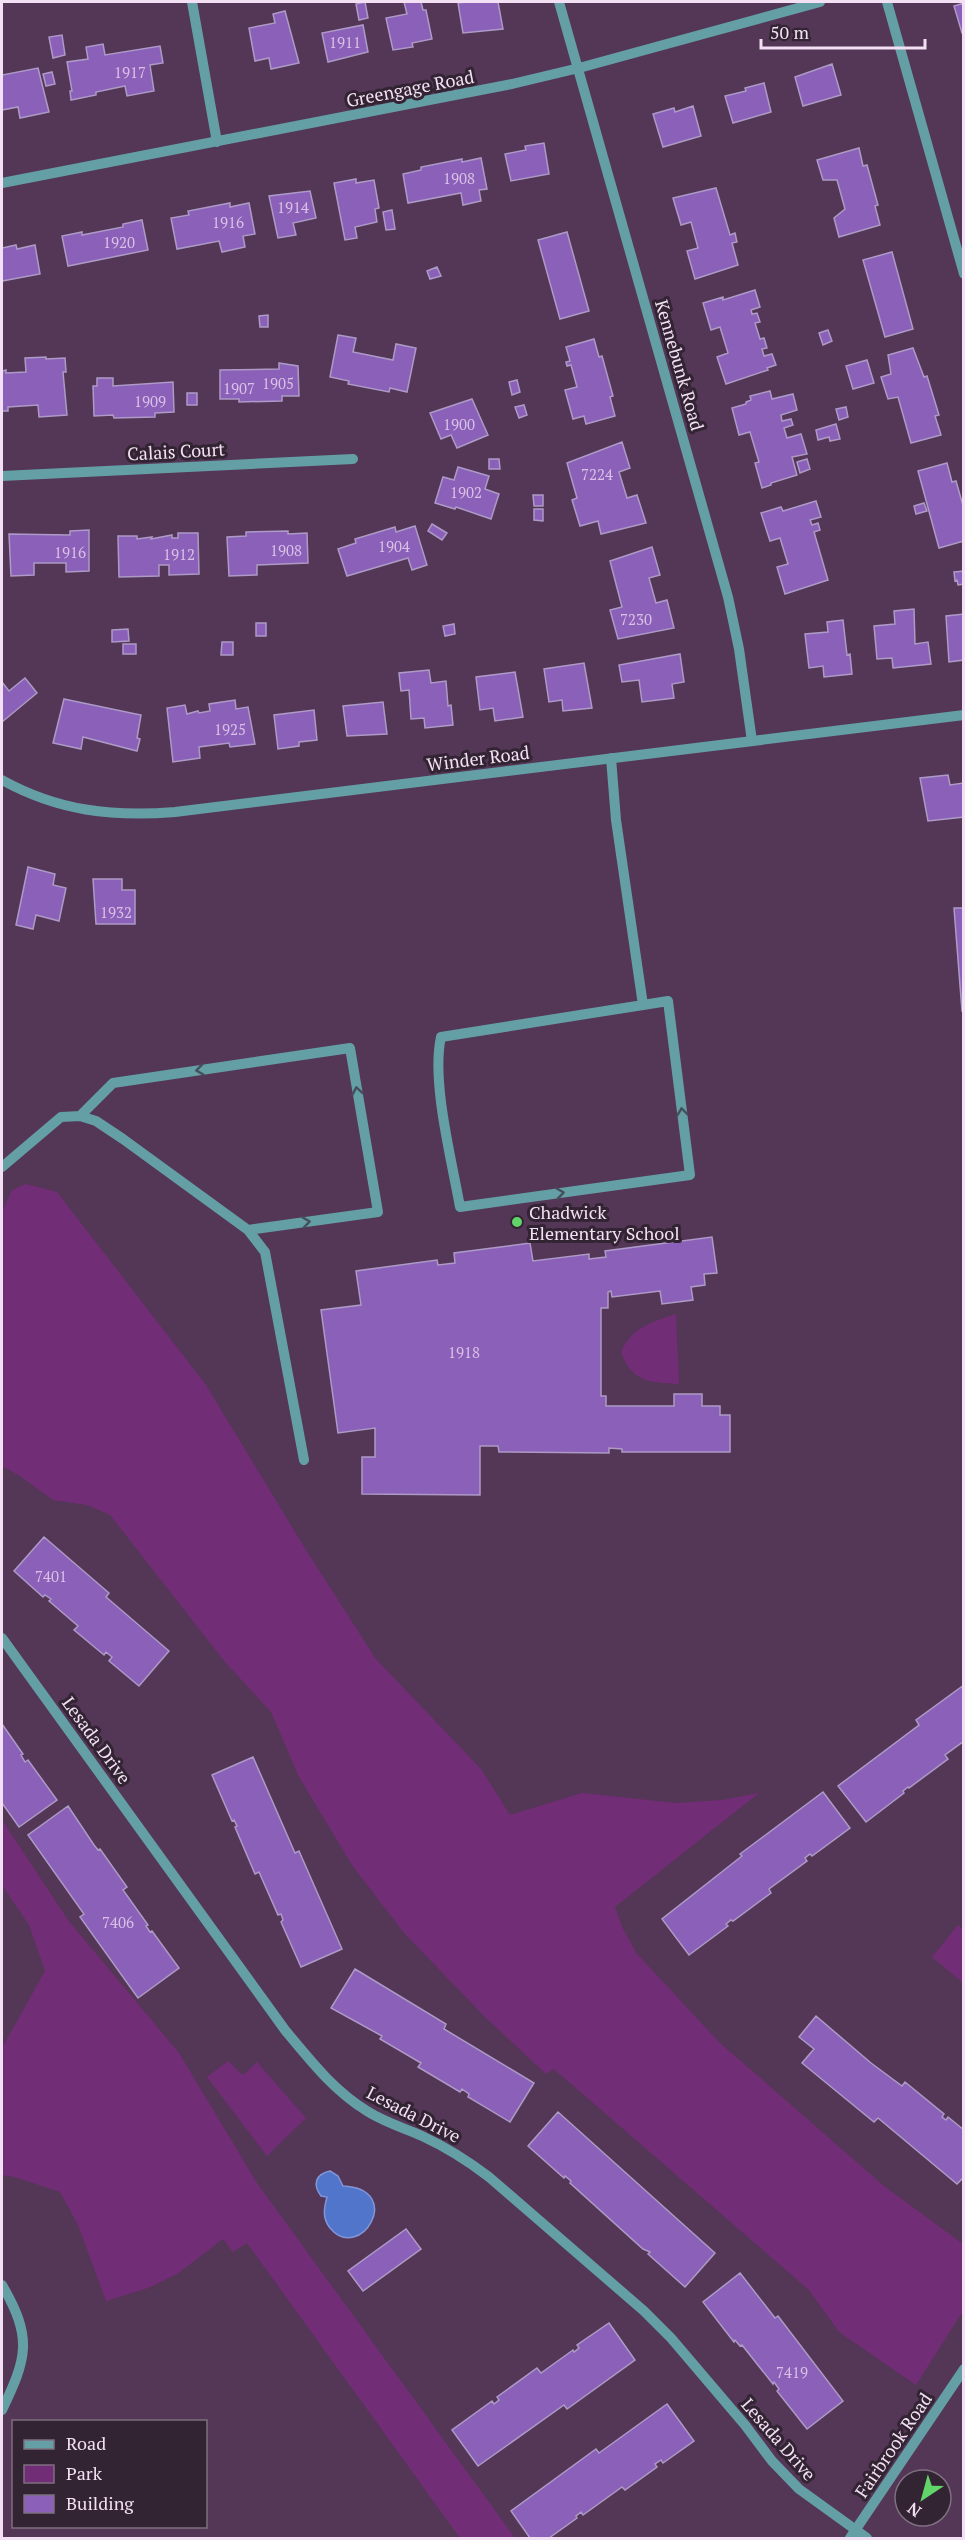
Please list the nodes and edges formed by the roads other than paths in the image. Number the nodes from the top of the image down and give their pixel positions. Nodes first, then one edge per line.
1 (192, 2) edge
2 (560, 2) edge
3 (820, 2) edge
4 (887, 2) edge
5 (579, 68) junction
6 (217, 142) junction
7 (2, 183) edge
8 (963, 274) edge
9 (352, 459) dead end
10 (2, 476) edge
11 (963, 715) edge
12 (752, 741) junction
13 (611, 758) junction
14 (2, 780) edge
15 (643, 1005) junction
16 (80, 1116) junction
17 (2, 1167) edge
18 (248, 1230) junction
19 (303, 1460) dead end
20 (2, 1638) edge
21 (2, 2285) edge
22 (963, 2369) edge
23 (2, 2410) edge
24 (853, 2534) edge
25 (867, 2538) edge

1 - 6 street
2 - 5 street, Kennebunk Road
3 - 5 street, Greengage Road
4 - 8 street
5 - 6 street, Greengage Road
5 - 12 street, Kennebunk Road
6 - 7 street, Greengage Road
9 - 10 street, Calais Court
11 - 12 street, Winder Road
12 - 13 street, Winder Road
13 - 14 street, Winder Road
13 - 15 street
15 -> 15 street
16 - 17 street
16 - 18 street
18 -> 16 street
18 - 19 street
20 - 24 street, Lesada Drive
21 - 23 street
22 - 24 street, Fairbrook Road
24 - 25 street, Lesada Drive

